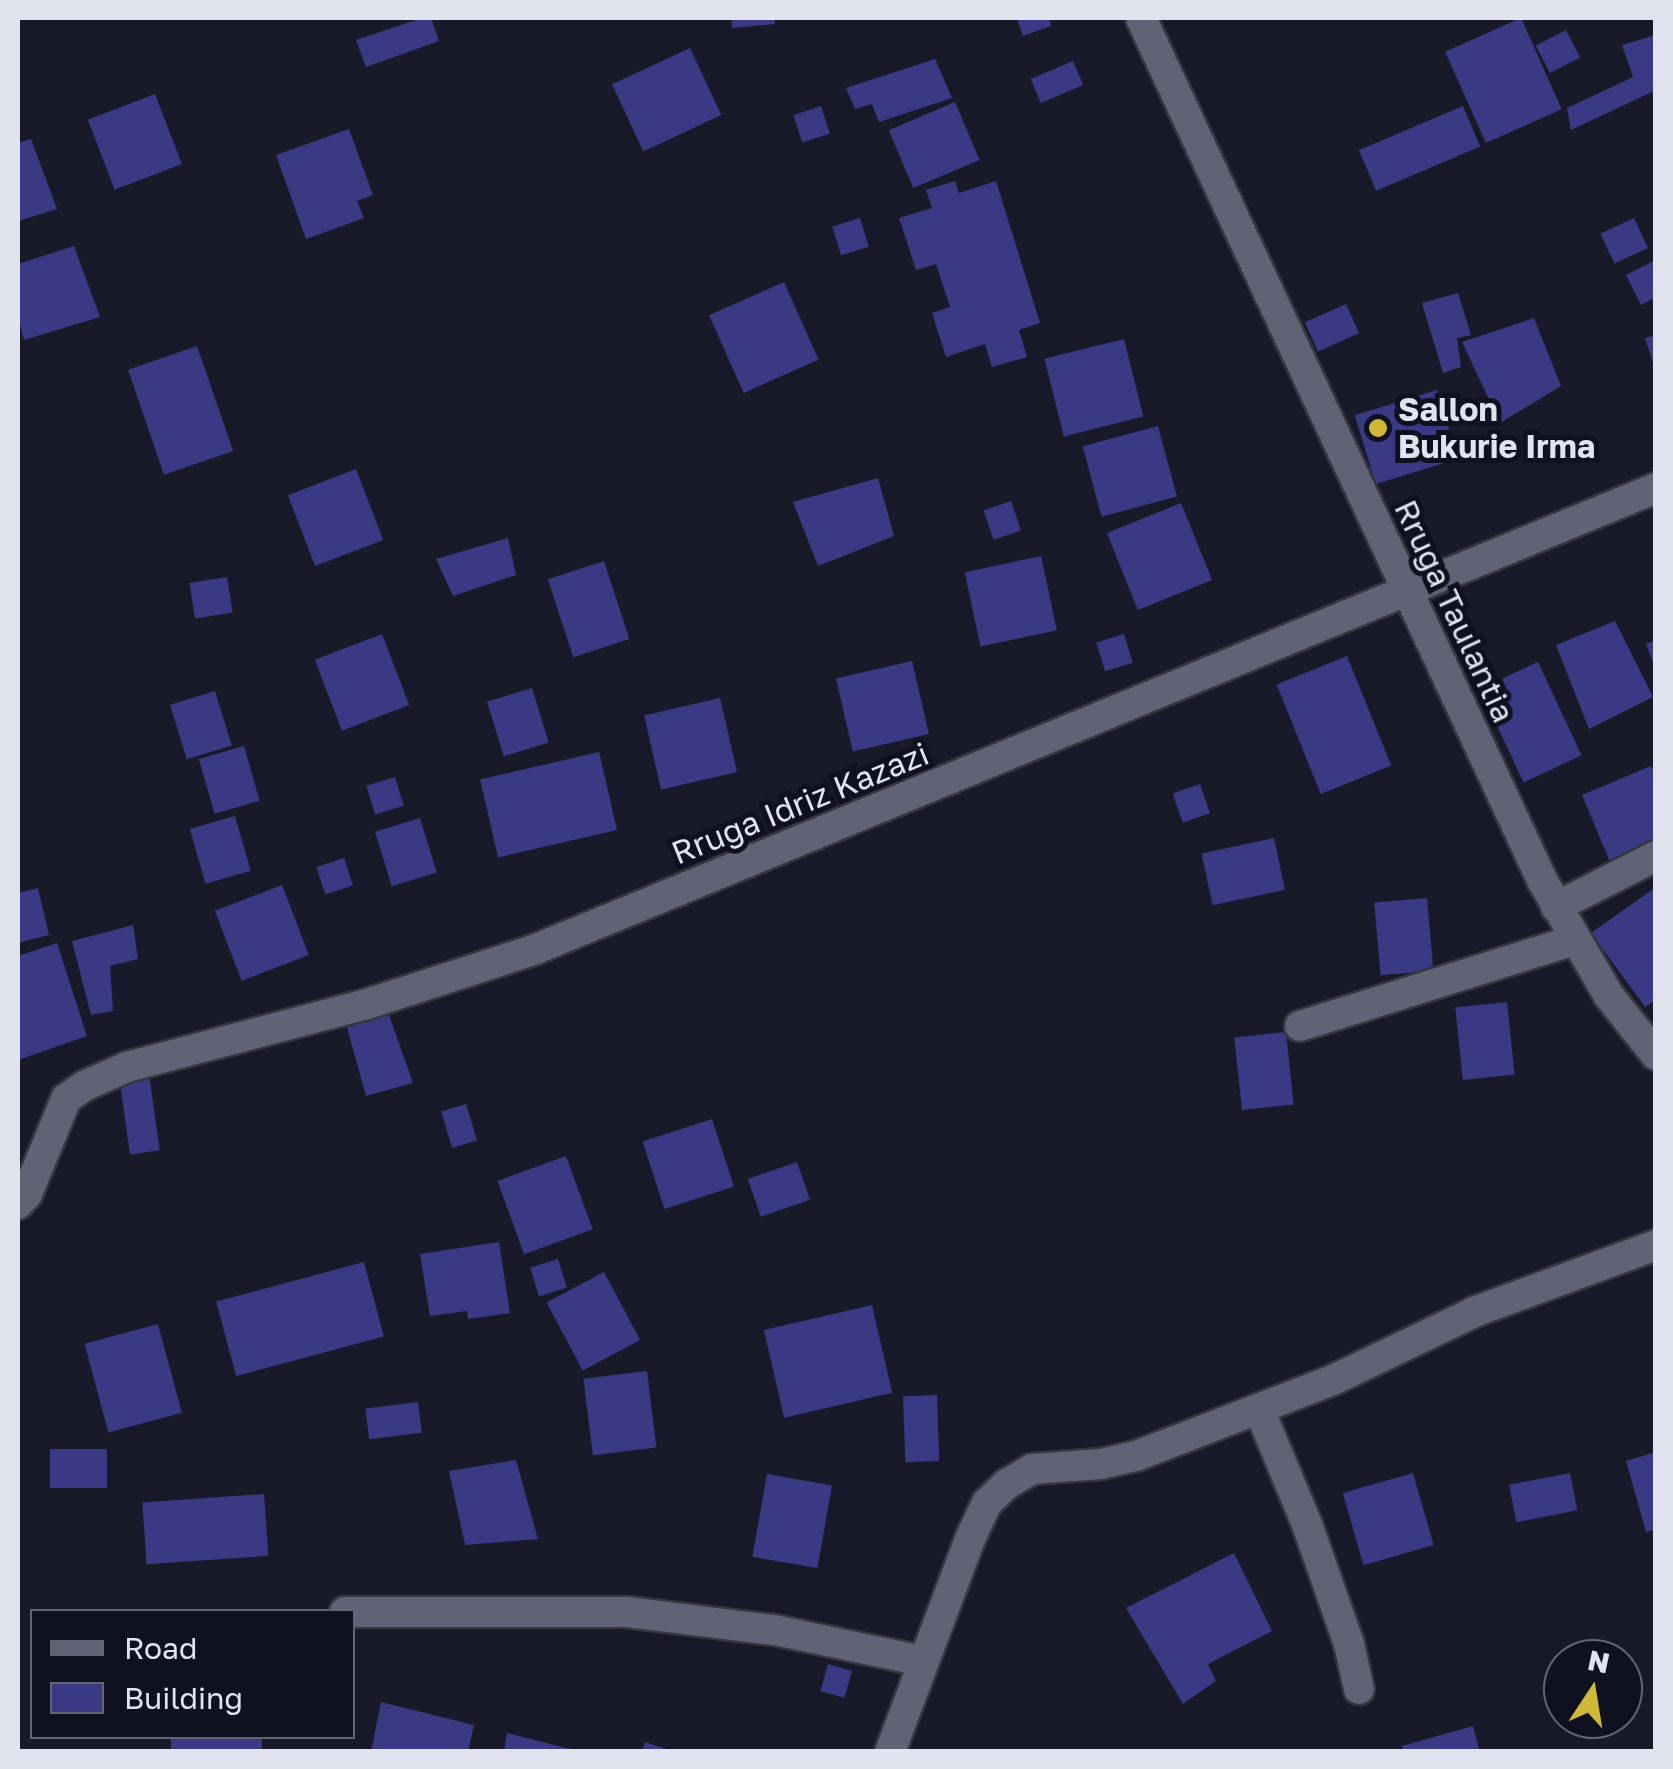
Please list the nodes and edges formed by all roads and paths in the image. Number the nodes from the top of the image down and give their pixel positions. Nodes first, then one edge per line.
1 (1146, 20) edge
2 (1656, 488) edge
3 (1408, 593) junction
4 (1656, 856) edge
5 (1556, 906) junction
6 (1574, 940) junction
7 (1300, 1026) dead end
8 (1656, 1055) edge
9 (18, 1204) edge
10 (1656, 1245) edge
11 (1259, 1409) junction
12 (355, 1612) edge
13 (922, 1660) junction
14 (1358, 1689) dead end
15 (890, 1752) edge

1 - 3 street, Rruga Taulantia
2 - 3 street, Rruga Idriz Kazazi
3 - 5 street, Rruga Taulantia
3 - 9 street, Rruga Idriz Kazazi
4 - 5 street
5 - 6 street, Rruga Taulantia
6 - 7 street
6 - 8 street, Rruga Taulantia
10 - 11 street
11 - 13 street
11 - 14 street
12 - 13 street
13 - 15 street

